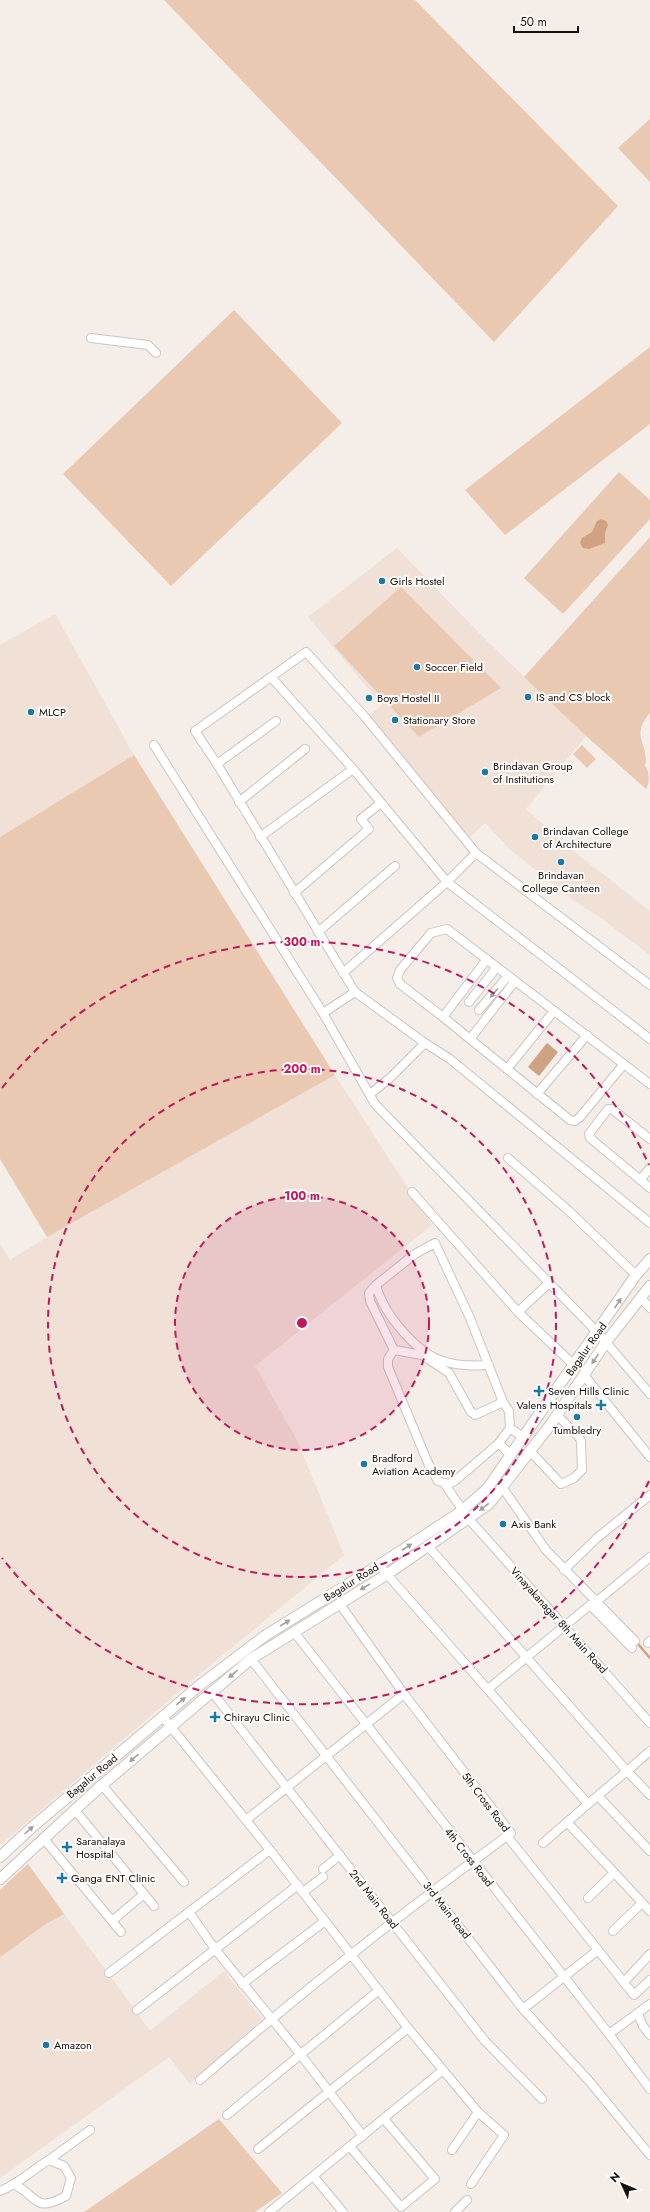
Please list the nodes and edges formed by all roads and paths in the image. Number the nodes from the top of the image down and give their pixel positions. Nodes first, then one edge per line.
1 (91, 338) dead end
2 (156, 353) dead end
3 (271, 676) junction
4 (276, 721) dead end
5 (154, 745) dead end
6 (305, 749) dead end
7 (217, 764) junction
8 (353, 769) junction
9 (239, 802) junction
10 (381, 803) junction
11 (260, 837) junction
12 (476, 853) junction
13 (395, 866) dead end
14 (447, 882) junction
15 (294, 893) junction
16 (318, 932) junction
17 (486, 959) junction
18 (497, 967) junction
19 (343, 973) junction
20 (512, 978) junction
21 (650, 984) edge
22 (355, 992) junction
23 (469, 1002) dead end
24 (479, 1010) dead end
25 (554, 1011) junction
26 (323, 1012) junction
27 (443, 1017) junction
28 (586, 1036) junction
29 (470, 1039) junction
30 (650, 1039) edge
31 (425, 1043) junction
32 (624, 1064) junction
33 (507, 1069) junction
34 (650, 1084) edge
35 (370, 1094) junction
36 (537, 1094) junction
37 (650, 1139) edge
38 (508, 1158) dead end
39 (650, 1168) edge
40 (640, 1180) junction
41 (650, 1188) edge
42 (412, 1192) dead end
43 (650, 1223) edge
44 (650, 1259) edge
45 (636, 1275) junction
46 (549, 1283) junction
47 (376, 1285) junction
48 (650, 1286) edge
49 (641, 1298) junction
50 (650, 1308) edge
51 (518, 1312) junction
52 (598, 1333) junction
53 (606, 1342) junction
54 (394, 1350) junction
55 (489, 1365) junction
56 (575, 1366) junction
57 (584, 1375) junction
58 (650, 1394) edge
59 (503, 1402) junction
60 (557, 1415) junction
61 (510, 1428) junction
62 (524, 1438) junction
63 (499, 1443) junction
64 (529, 1450) junction
65 (511, 1456) junction
66 (650, 1457) edge
67 (503, 1467) junction
68 (511, 1475) junction
69 (444, 1483) junction
70 (502, 1487) junction
71 (650, 1494) edge
72 (466, 1514) junction
73 (427, 1545) junction
74 (650, 1557) edge
75 (379, 1565) junction
76 (564, 1570) junction
77 (386, 1575) junction
78 (596, 1602) junction
79 (339, 1603) junction
80 (565, 1627) junction
81 (294, 1632) junction
82 (526, 1658) junction
83 (251, 1659) junction
84 (488, 1689) junction
85 (212, 1692) junction
86 (404, 1694) junction
87 (163, 1716) junction
88 (650, 1723) edge
89 (366, 1724) junction
90 (171, 1727) junction
91 (650, 1751) edge
92 (325, 1756) junction
93 (627, 1771) junction
94 (102, 1784) junction
95 (286, 1788) junction
96 (650, 1795) edge
97 (598, 1796) junction
98 (588, 1804) junction
99 (74, 1809) junction
100 (246, 1820) junction
101 (567, 1822) junction
102 (507, 1836) junction
103 (43, 1838) junction
104 (543, 1843) dead end
105 (270, 1850) junction
106 (650, 1851) edge
107 (340, 1856) junction
108 (0, 1857) edge
109 (472, 1862) junction
110 (614, 1873) junction
111 (0, 1879) edge
112 (184, 1882) dead end
113 (301, 1889) junction
114 (433, 1891) junction
115 (144, 1894) junction
116 (588, 1898) dead end
117 (642, 1903) junction
118 (154, 1906) dead end
119 (650, 1911) edge
120 (189, 1912) junction
121 (112, 1921) junction
122 (325, 1921) junction
123 (392, 1923) junction
124 (613, 1931) dead end
125 (121, 1932) dead end
126 (215, 1949) junction
127 (598, 1950) junction
128 (351, 1954) junction
129 (650, 1954) edge
130 (108, 1973) dead end
131 (565, 1978) junction
132 (650, 1980) edge
133 (624, 1982) junction
134 (242, 1984) junction
135 (379, 1990) junction
136 (650, 2004) edge
137 (524, 2009) junction
138 (137, 2010) dead end
139 (638, 2014) junction
140 (271, 2018) junction
141 (408, 2028) junction
142 (609, 2034) junction
143 (650, 2035) edge
144 (301, 2055) junction
145 (444, 2070) junction
146 (200, 2080) dead end
147 (650, 2089) edge
148 (329, 2092) junction
149 (542, 2099) dead end
150 (478, 2112) junction
151 (227, 2115) dead end
152 (384, 2119) junction
153 (90, 2130) dead end
154 (363, 2136) junction
155 (351, 2148) junction
156 (258, 2150) dead end
157 (452, 2150) dead end
158 (650, 2155) edge
159 (49, 2160) junction
160 (314, 2177) junction
161 (471, 2184) dead end
162 (16, 2185) junction
163 (0, 2191) edge
164 (467, 2200) dead end
165 (401, 2210) edge
166 (271, 2212) edge
167 (343, 2212) edge
168 (455, 2212) edge

1 - 2 street
3 - 7 street
3 - 8 street
3 - 12 street
4 - 7 street
5 - 26 street
6 - 9 street
7 - 9 street
8 - 10 street
8 - 11 street
9 - 11 street
10 - 14 street
10 - 15 street
11 - 15 street
12 - 14 street
12 - 21 street
13 - 16 street
14 - 19 street
14 - 30 street
15 - 16 street
16 - 19 street
17 - 18 street
17 - 27 street
17 - 27 street
18 - 20 street
18 - 23 street
19 - 22 street
20 -> 24 street
20 - 25 street
20 - 29 street
22 - 26 street
22 - 31 street
25 - 28 street
25 - 33 street
26 - 35 street
27 - 29 street
28 - 32 street
28 - 36 street
29 - 33 street
31 - 35 street
31 - 43 street
32 - 34 street
32 - 36 street
33 - 36 street
35 - 46 street
37 - 40 street
38 - 45 street
39 - 40 street
40 - 41 street
42 - 51 street
44 - 45 main road, Bagalur Road
52 -> 45 main road, Bagalur Road
46 - 51 street
46 - 52 street
47 - 54 street
47 - 55 street
47 - 55 street
48 - 49 main road, Bagalur Road
49 - 50 street
49 - 53 main road, Bagalur Road
51 - 56 street
52 - 53 street
52 - 56 main road, Bagalur Road
53 -> 57 main road, Bagalur Road
53 - 58 street
54 - 59 street
54 - 69 street, Vinayakanagar 8th Main Road
55 - 59 street
56 - 62 main road, Bagalur Road
57 - 60 main road, Bagalur Road
57 - 66 street
59 - 61 street
60 - 64 main road, Bagalur Road
60 - 64 street
61 - 62 street
61 - 63 street
62 - 65 main road, Bagalur Road
63 - 65 street
63 - 69 street
64 - 68 main road, Bagalur Road
65 - 67 main road, Bagalur Road
67 - 68 main road
67 - 72 main road, Bagalur Road
68 - 70 main road, Bagalur Road
69 - 72 street, Vinayakanagar 8th Main Road
70 -> 72 main road, Bagalur Road
70 - 76 street
71 - 76 street
72 - 73 main road, Bagalur Road
75 -> 72 main road, Bagalur Road
72 - 80 street, Vinayakanagar 8th Main Road
73 - 77 main road, Bagalur Road
73 - 82 street
74 - 78 street
75 - 77 street
87 -> 75 main road, Bagalur Road
76 - 78 street
77 -> 79 main road, Bagalur Road
77 - 84 street
78 - 80 street
79 - 81 main road, Bagalur Road
79 - 86 street, 5th Cross Road
80 - 82 street
80 - 88 street, Vinayakanagar 8th Main Road
81 - 83 main road, Bagalur Road
81 - 89 street, 4th Cross Road
82 - 84 street
82 - 93 street
83 -> 85 main road, Bagalur Road
83 - 92 street, 3rd Main Road
84 - 98 street
85 - 90 main road, Bagalur Road
85 - 95 street, 2nd Main Road
86 - 89 street
86 - 102 street, 5th Cross Road
87 - 90 street
108 -> 87 main road, Bagalur Road
89 - 92 street
89 - 109 street, 4th Cross Road
90 -> 94 main road, Bagalur Road
90 - 100 street
91 - 93 street
92 - 95 street
92 - 114 street, 3rd Main Road
93 - 96 street
93 - 97 street
94 - 99 main road, Bagalur Road
94 - 112 street
95 - 100 street
95 - 107 street, 2nd Main Road
97 - 98 street
97 - 106 street
98 - 101 street
99 - 103 main road, Bagalur Road
99 - 115 street
100 - 105 street
101 - 104 street
101 - 110 street
102 - 109 street
102 - 127 street, 5th Cross Road
103 - 111 main road, Bagalur Road
103 - 121 street
105 - 113 street
105 - 120 street
107 - 113 street
107 - 123 street, 2nd Main Road
109 - 114 street
109 - 131 street, 4th Cross Road
110 - 116 street
110 - 117 street
113 - 122 street
113 - 126 street
114 - 123 street
114 - 137 street, 3rd Main Road
115 - 118 street
115 - 121 street
117 - 119 street
117 - 124 street
120 - 126 street
120 - 130 street
121 - 125 street
122 - 128 street
122 - 134 street
123 - 128 street
123 - 149 street, 2nd Main Road
126 - 134 street
126 - 138 street
127 - 131 street
127 - 133 street, 5th Cross Road
128 - 135 street
128 - 140 street
129 - 133 street
131 - 137 street
131 - 142 street, 4th Cross Road
132 - 133 street, 5th Cross Road
134 - 140 street
135 - 141 street
135 - 144 street
136 - 139 street
137 - 158 street, 3rd Main Road
139 - 142 street
139 - 143 street
140 - 144 street
140 - 146 street
141 - 145 street
141 - 148 street
142 - 147 street, 4th Cross Road
144 - 148 street
144 - 151 street
145 - 150 street
145 - 152 street
148 - 154 street
148 - 156 street
150 - 157 street
150 - 161 street
152 - 154 street
152 - 165 street
153 - 159 street
154 - 155 street
155 - 160 street
155 - 165 street
159 - 162 street
159 - 162 street
160 - 166 street
160 - 167 street
162 - 163 street
164 - 168 street

